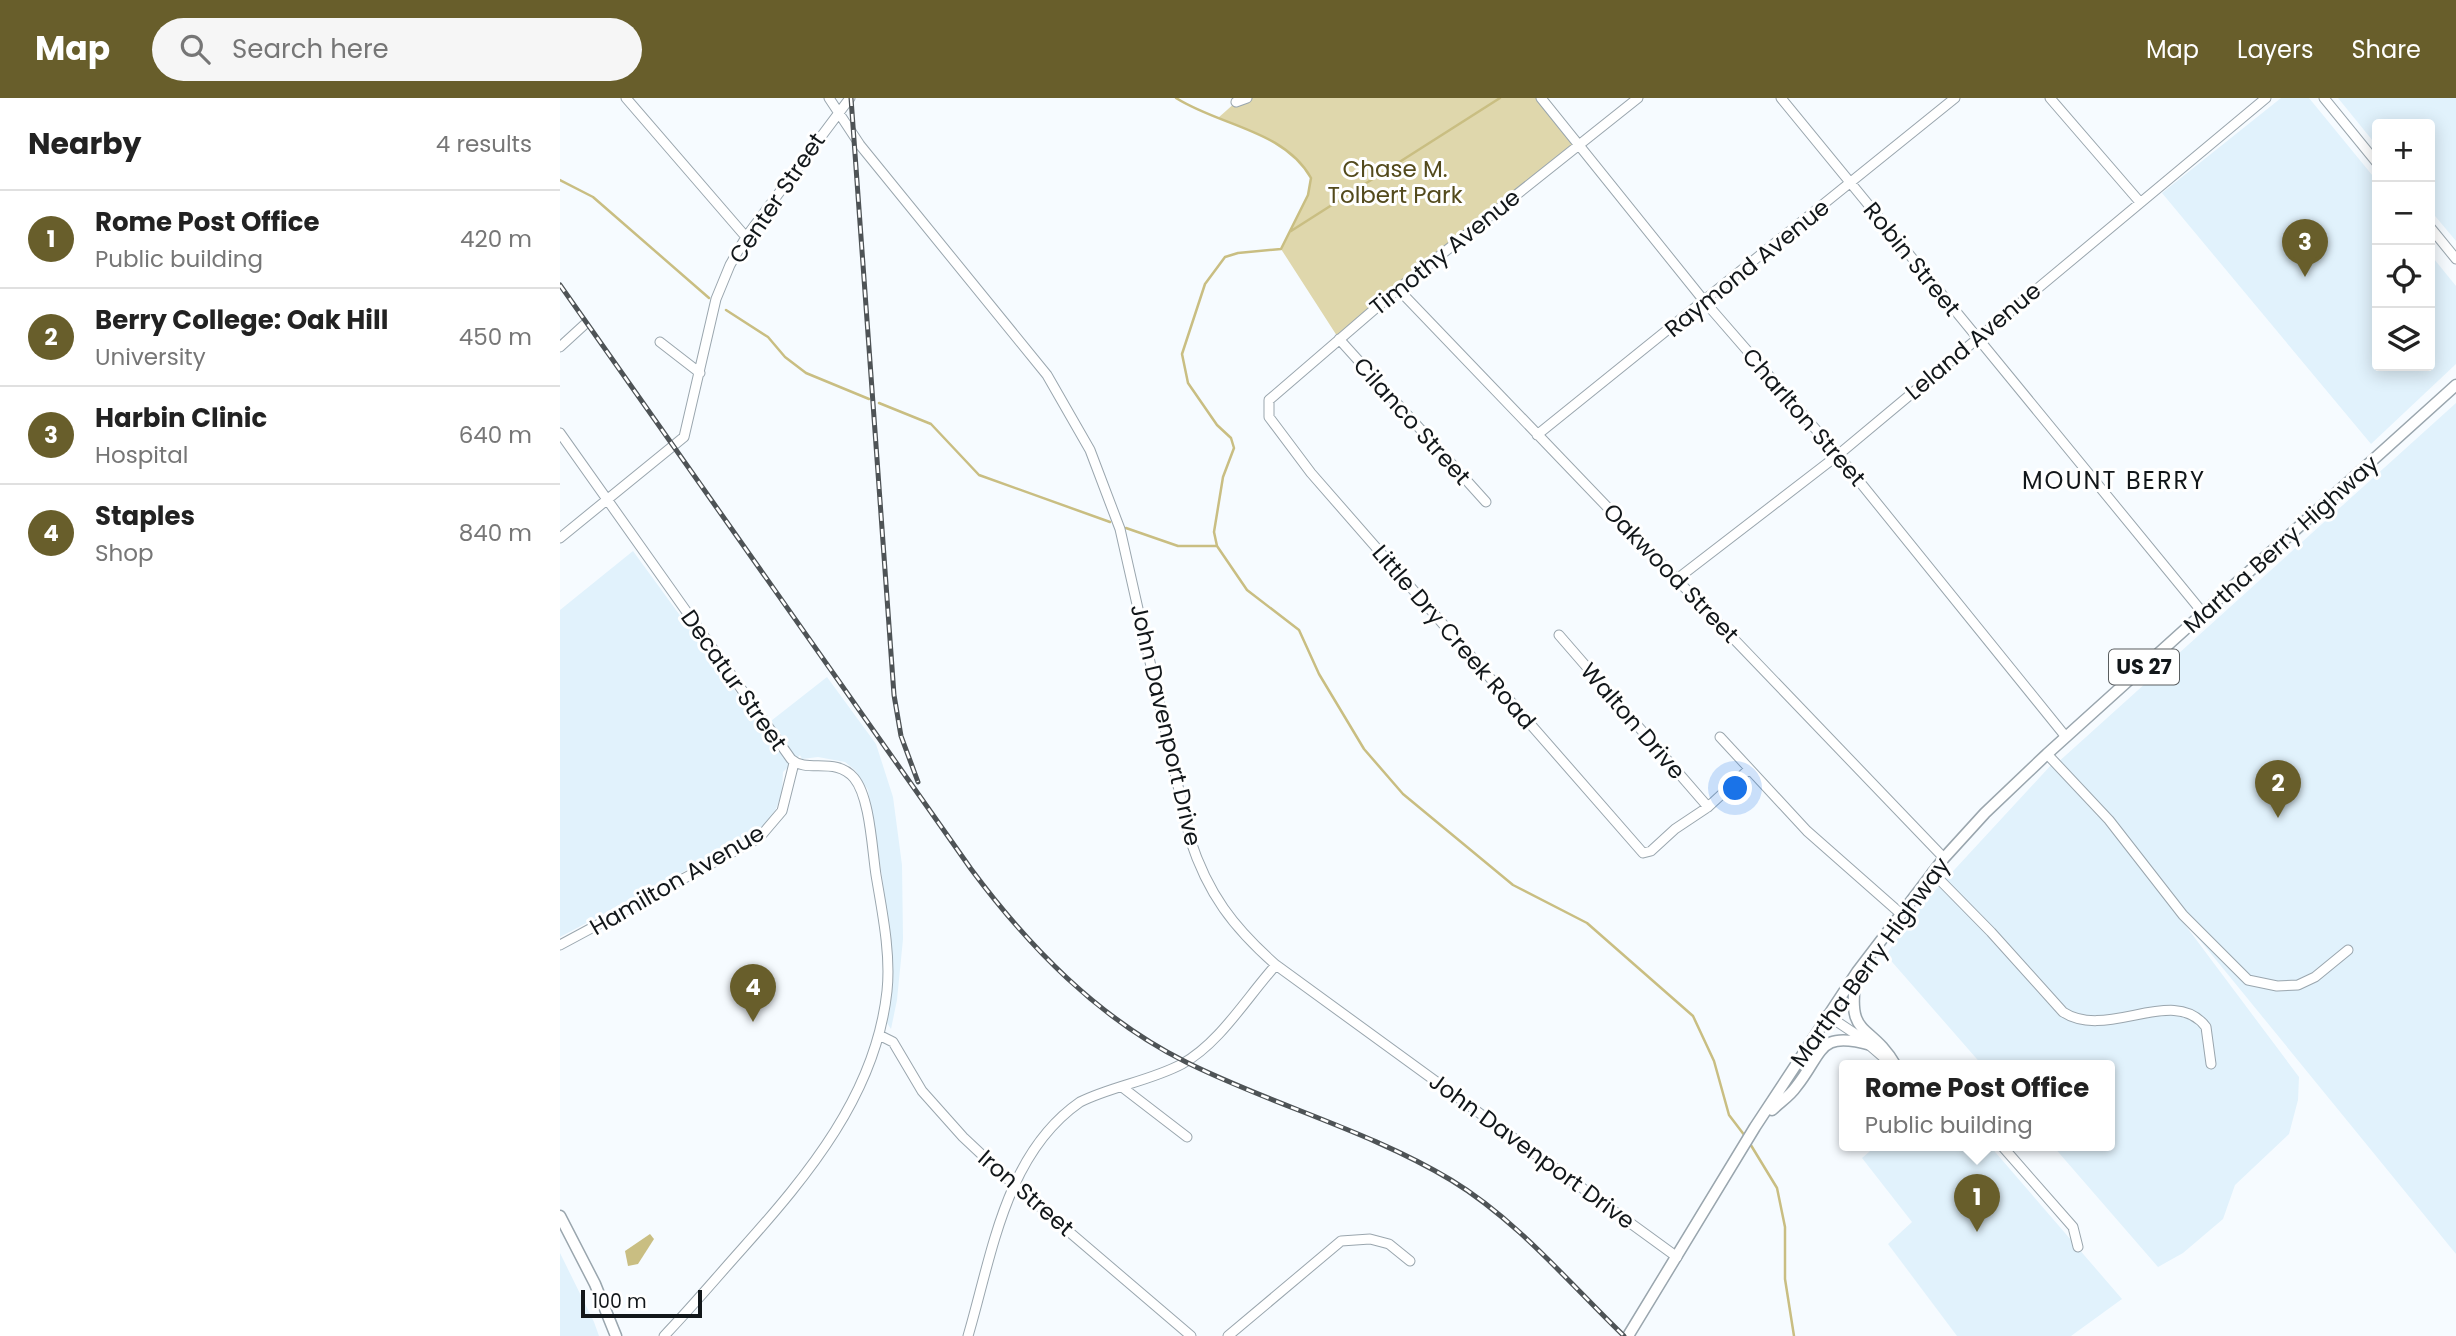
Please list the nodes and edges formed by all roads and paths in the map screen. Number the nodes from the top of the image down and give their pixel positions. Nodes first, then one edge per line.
1 (626, 98) edge
2 (829, 98) edge
3 (850, 98) edge
4 (1247, 98) edge
5 (1541, 98) edge
6 (1638, 98) edge
7 (1782, 98) edge
8 (1955, 98) edge
9 (2050, 98) edge
10 (2266, 98) edge
11 (2323, 98) edge
12 (1236, 102) dead end
13 (838, 111) junction
14 (1578, 144) junction
15 (2372, 157) edge
16 (1851, 185) junction
17 (2139, 201) junction
18 (2435, 233) edge
19 (746, 237) junction
20 (2456, 259) edge
21 (1398, 289) junction
22 (1705, 302) junction
23 (584, 325) dead end
24 (1977, 338) junction
25 (1339, 339) junction
26 (660, 342) dead end
27 (560, 346) edge
28 (700, 373) junction
29 (2456, 385) edge
30 (1269, 417) joint
31 (560, 433) edge
32 (1537, 435) junction
33 (1838, 455) junction
34 (608, 499) junction
35 (1486, 502) dead end
36 (560, 538) edge
37 (1677, 579) junction
38 (2203, 613) junction
39 (1559, 635) dead end
40 (1720, 737) dead end
41 (2066, 737) junction
42 (2047, 754) junction
43 (794, 763) junction
44 (1748, 770) junction
45 (1708, 807) junction
46 (1944, 858) junction
47 (1933, 872) junction
48 (1900, 913) junction
49 (560, 945) edge
50 (2348, 950) dead end
51 (1276, 965) junction
52 (1857, 972) junction
53 (1827, 1015) junction
54 (879, 1035) junction
55 (1871, 1045) junction
56 (1887, 1060) edge
57 (1891, 1060) edge
58 (2211, 1064) dead end
59 (1122, 1087) junction
60 (1777, 1100) junction
61 (1187, 1137) dead end
62 (2006, 1151) edge
63 (1012, 1183) junction
64 (560, 1216) edge
65 (2078, 1247) dead end
66 (1677, 1256) junction
67 (1409, 1261) dead end
68 (616, 1336) edge
69 (664, 1336) edge
70 (968, 1336) edge
71 (1191, 1336) edge
72 (1228, 1336) edge
73 (1628, 1336) edge

1 - 19 street
2 - 13 street, John Davenport Drive
3 - 13 street, Center Street
4 - 12 street
5 - 14 street, Charlton Street
6 - 14 street, Timothy Avenue
7 - 16 street, Robin Street
8 - 16 street, Raymond Avenue
9 - 17 street
10 - 17 street, Leland Avenue
11 - 15 street
13 - 19 street, Center Street
13 - 51 street, John Davenport Drive
14 - 21 street, Timothy Avenue
14 - 22 street, Charlton Street
16 - 22 street, Raymond Avenue
16 - 24 street, Robin Street
17 - 24 street, Leland Avenue
18 - 20 street
19 - 28 street, Center Street
21 - 25 street, Timothy Avenue
21 - 32 street, Oakwood Street
22 - 32 street, Raymond Avenue
22 - 33 street, Charlton Street
23 - 27 street
24 - 33 street, Leland Avenue
24 - 38 street, Robin Street
25 - 30 street, Timothy Avenue
25 - 35 street, Cilanco Street
26 - 28 street
28 - 34 street, Center Street
29 - 38 main road, Martha Berry Highway / US 27
30 - 45 street, Little Dry Creek Road
31 - 34 street, Decatur Street
32 - 37 street, Oakwood Street
33 - 37 street, Leland Avenue
33 - 41 street, Charlton Street
34 - 36 street, Center Street
34 - 43 street, Decatur Street
37 - 46 street, Oakwood Street
38 - 41 main road, Martha Berry Highway / US 27
39 - 45 street, Walton Drive
40 - 44 street
41 - 42 main road, Martha Berry Highway / US 27
42 - 46 main road, Martha Berry Highway / US 27
42 - 50 street
43 - 49 street, Hamilton Avenue
43 - 54 street, Decatur Street
44 - 45 street
44 - 48 street
46 - 47 main road, Martha Berry Highway / US 27
47 - 48 main road, Martha Berry Highway / US 27
47 - 58 street
48 - 52 main road, Martha Berry Highway / US 27
51 - 59 street
51 - 66 street, John Davenport Drive
52 - 53 main road, Martha Berry Highway / US 27
52 - 57 main road
53 - 55 street
53 - 60 main road, Martha Berry Highway / US 27
54 - 63 street, Iron Street
54 - 69 street, Decatur Street
55 - 56 street
55 - 60 main road
59 - 61 street
59 - 63 street
60 - 66 main road
62 - 65 street
63 - 70 street
63 - 71 street, Iron Street
64 - 68 main road
66 - 73 main road
67 - 72 street

